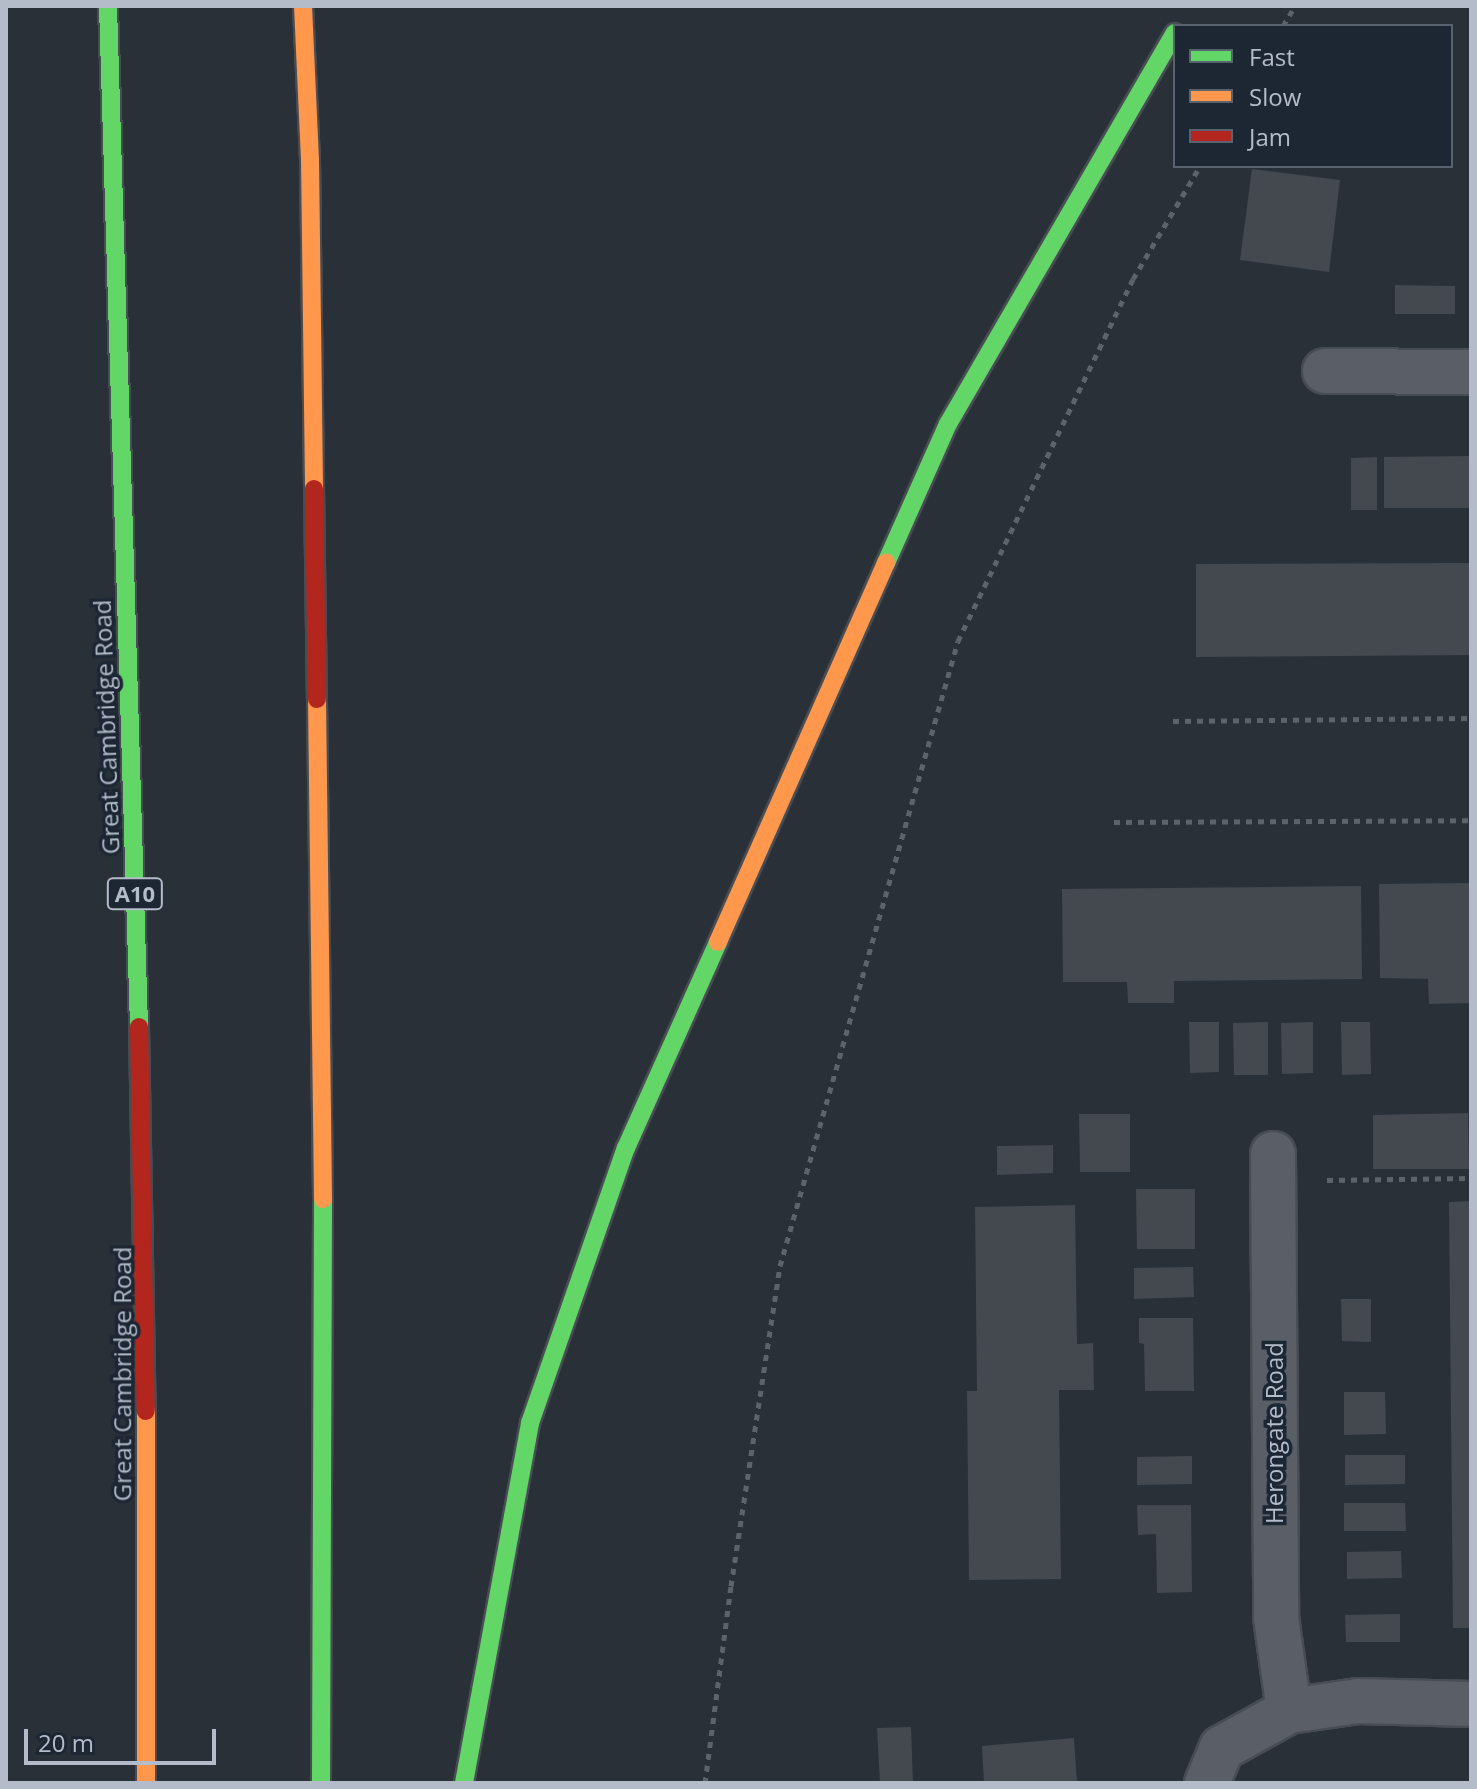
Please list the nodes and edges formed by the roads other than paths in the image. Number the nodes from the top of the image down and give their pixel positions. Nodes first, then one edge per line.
1 (108, 6) edge
2 (303, 6) edge
3 (1173, 36) edge
4 (1325, 371) dead end
5 (1471, 372) edge
6 (1274, 1167) road end
7 (1471, 1704) edge
8 (1289, 1711) junction
9 (146, 1783) edge
10 (321, 1783) edge
11 (464, 1783) edge
12 (1207, 1783) edge

1 - 9 highway, Great Cambridge Road / A10
2 - 10 highway
3 - 11 highway
4 - 5 street
6 - 8 street, Herongate Road
7 - 8 street
8 - 12 street

